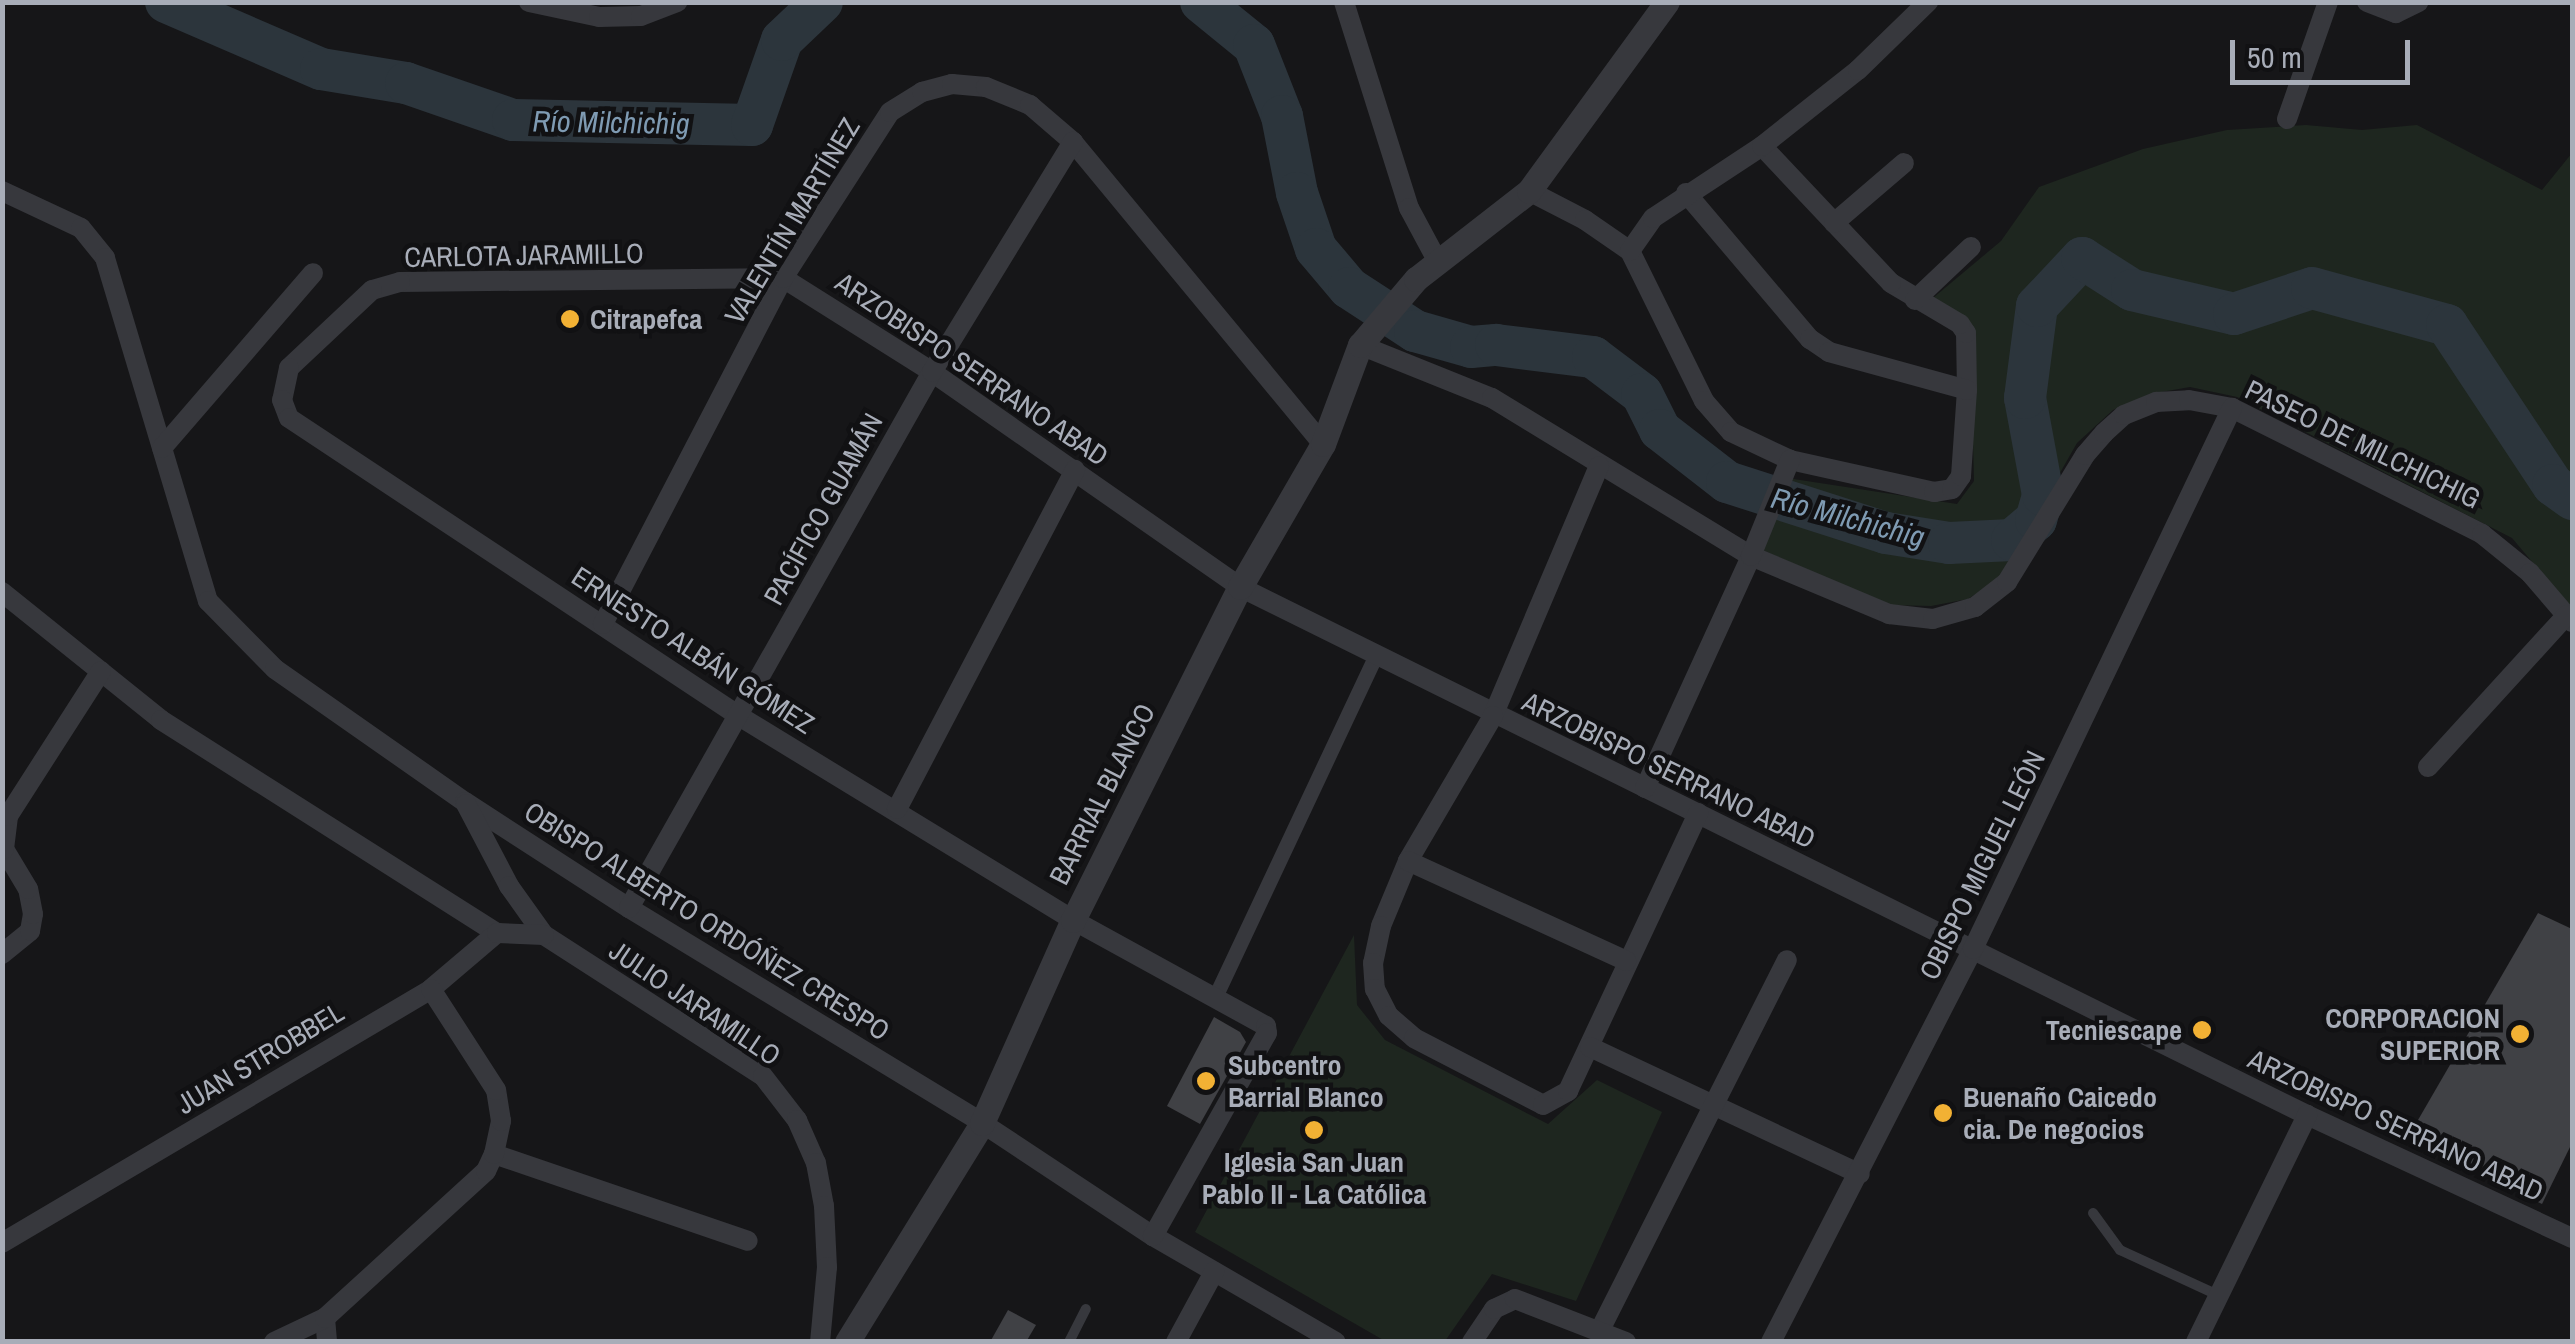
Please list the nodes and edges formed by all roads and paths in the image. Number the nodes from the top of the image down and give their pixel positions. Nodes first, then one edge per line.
1 (529, 2) edge
2 (677, 2) edge
3 (1344, 2) edge
4 (1666, 2) edge
5 (1928, 2) edge
6 (2328, 2) edge
7 (2367, 2) edge
8 (2419, 2) edge
9 (2286, 119) dead end
10 (1074, 142) junction
11 (1762, 146) junction
12 (1904, 163) dead end
13 (1529, 191) junction
14 (2, 192) edge
15 (1686, 194) junction
16 (1834, 223) junction
17 (1972, 247) dead end
18 (1630, 251) junction
19 (1438, 262) junction
20 (313, 274) dead end
21 (783, 278) junction
22 (1914, 300) junction
23 (1367, 334) junction
24 (932, 372) junction
25 (1968, 390) junction
26 (2232, 408) junction
27 (289, 418) joint
28 (1323, 444) junction
29 (162, 448) junction
30 (1600, 466) junction
31 (1786, 468) junction
32 (1075, 470) junction
33 (1752, 556) junction
34 (1240, 587) junction
35 (2, 592) edge
36 (2570, 618) edge
37 (603, 624) junction
38 (1378, 653) junction
39 (102, 672) junction
40 (739, 716) junction
41 (1493, 716) junction
42 (2428, 767) dead end
43 (1645, 788) junction
44 (465, 802) junction
45 (897, 809) junction
46 (1698, 813) junction
47 (1408, 861) junction
48 (629, 908) junction
49 (1073, 920) junction
50 (496, 934) junction
51 (544, 935) junction
52 (1973, 949) junction
53 (2, 954) edge
54 (1787, 960) dead end
55 (1626, 961) junction
56 (431, 989) junction
57 (1214, 999) junction
58 (1590, 1046) junction
59 (1710, 1104) junction
60 (2307, 1115) junction
61 (982, 1123) junction
62 (494, 1154) junction
63 (1860, 1174) junction
64 (2093, 1213) dead end
65 (1154, 1236) junction
66 (2572, 1238) edge
67 (748, 1240) dead end
68 (2, 1243) edge
69 (1214, 1272) junction
70 (2219, 1296) junction
71 (1086, 1309) dead end
72 (325, 1318) junction
73 (1601, 1328) junction
74 (274, 1342) edge
75 (327, 1342) edge
76 (820, 1342) edge
77 (847, 1342) edge
78 (1069, 1342) edge
79 (1176, 1342) edge
80 (1336, 1342) edge
81 (1472, 1342) edge
82 (1626, 1342) edge
83 (1772, 1342) edge
84 (2196, 1342) edge

1 - 2 street
3 - 19 street
4 - 13 street, BARRIAL BLANCO
5 - 11 street
6 - 9 street
7 - 8 street
10 - 21 street, VALENTÍN MARTÍNEZ
10 - 24 street, PACÍFICO GUAMÁN
10 - 28 street, VALENTÍN MARTÍNEZ
11 - 15 street
11 - 16 street
12 - 16 street
13 - 18 street
13 - 19 street, BARRIAL BLANCO
14 - 29 street, OBISPO ALBERTO ORDÓÑEZ CRESPO
15 - 18 street
15 - 25 street
16 - 22 street
17 - 22 street
18 - 31 street
19 - 23 street, BARRIAL BLANCO
20 - 29 street
21 - 24 street, ARZOBISPO SERRANO ABAD
21 - 27 street, CARLOTA JARAMILLO
21 - 37 street, VALENTÍN MARTÍNEZ
22 - 25 street
23 - 28 street, BARRIAL BLANCO
23 - 30 street, PASEO DE MILCHICHIG
24 - 32 street, ARZOBISPO SERRANO ABAD
24 - 40 street, PACÍFICO GUAMÁN
25 - 31 street
26 - 33 street, PASEO DE MILCHICHIG
26 - 36 street, PASEO DE MILCHICHIG
26 - 52 street, OBISPO MIGUEL LEÓN
27 - 37 street, ERNESTO ALBÁN GÓMEZ
28 - 34 street, BARRIAL BLANCO
29 - 44 street, OBISPO ALBERTO ORDÓÑEZ CRESPO
30 - 33 street, PASEO DE MILCHICHIG
30 - 41 street
31 - 33 street
32 - 34 street, ARZOBISPO SERRANO ABAD
32 - 45 street
33 - 43 street
34 - 38 street, ARZOBISPO SERRANO ABAD
34 - 49 street, BARRIAL BLANCO
35 - 39 street
36 - 42 street
37 - 40 street, ERNESTO ALBÁN GÓMEZ
38 - 41 street, ARZOBISPO SERRANO ABAD
38 - 57 street
39 - 50 street
39 - 53 street
40 - 45 street, ERNESTO ALBÁN GÓMEZ
40 - 48 street, PACÍFICO GUAMÁN
41 - 43 street, ARZOBISPO SERRANO ABAD
41 - 47 street
43 - 46 street, ARZOBISPO SERRANO ABAD
44 - 48 street, OBISPO ALBERTO ORDÓÑEZ CRESPO
44 - 51 street, JULIO JARAMILLO
45 - 49 street, ERNESTO ALBÁN GÓMEZ
46 - 52 street, ARZOBISPO SERRANO ABAD
46 - 55 street
47 - 55 street
47 - 58 street
48 - 61 street, OBISPO ALBERTO ORDÓÑEZ CRESPO
49 - 57 street, ERNESTO ALBÁN GÓMEZ
49 - 61 street, BARRIAL BLANCO
50 - 51 street
50 - 56 street, JUAN STROBBEL
51 - 76 street, JULIO JARAMILLO
52 - 60 street, ARZOBISPO SERRANO ABAD
52 - 63 street, OBISPO MIGUEL LEÓN
54 - 59 street
55 - 58 street
56 - 62 street
56 - 68 street, JUAN STROBBEL
57 - 65 street, ERNESTO ALBÁN GÓMEZ
58 - 59 street
59 - 63 street
59 - 73 street
60 - 66 street, ARZOBISPO SERRANO ABAD
60 - 70 street
61 - 65 street, OBISPO ALBERTO ORDÓÑEZ CRESPO
61 - 77 street, BARRIAL BLANCO
62 - 67 street
62 - 72 street
63 - 83 street, OBISPO MIGUEL LEÓN
64 - 70 lane
65 - 69 street, OBISPO ALBERTO ORDÓÑEZ CRESPO
69 - 79 street
69 - 80 street, OBISPO ALBERTO ORDÓÑEZ CRESPO
70 - 84 street
71 - 78 lane
72 - 74 street
72 - 75 street
73 - 81 street
73 - 82 street

